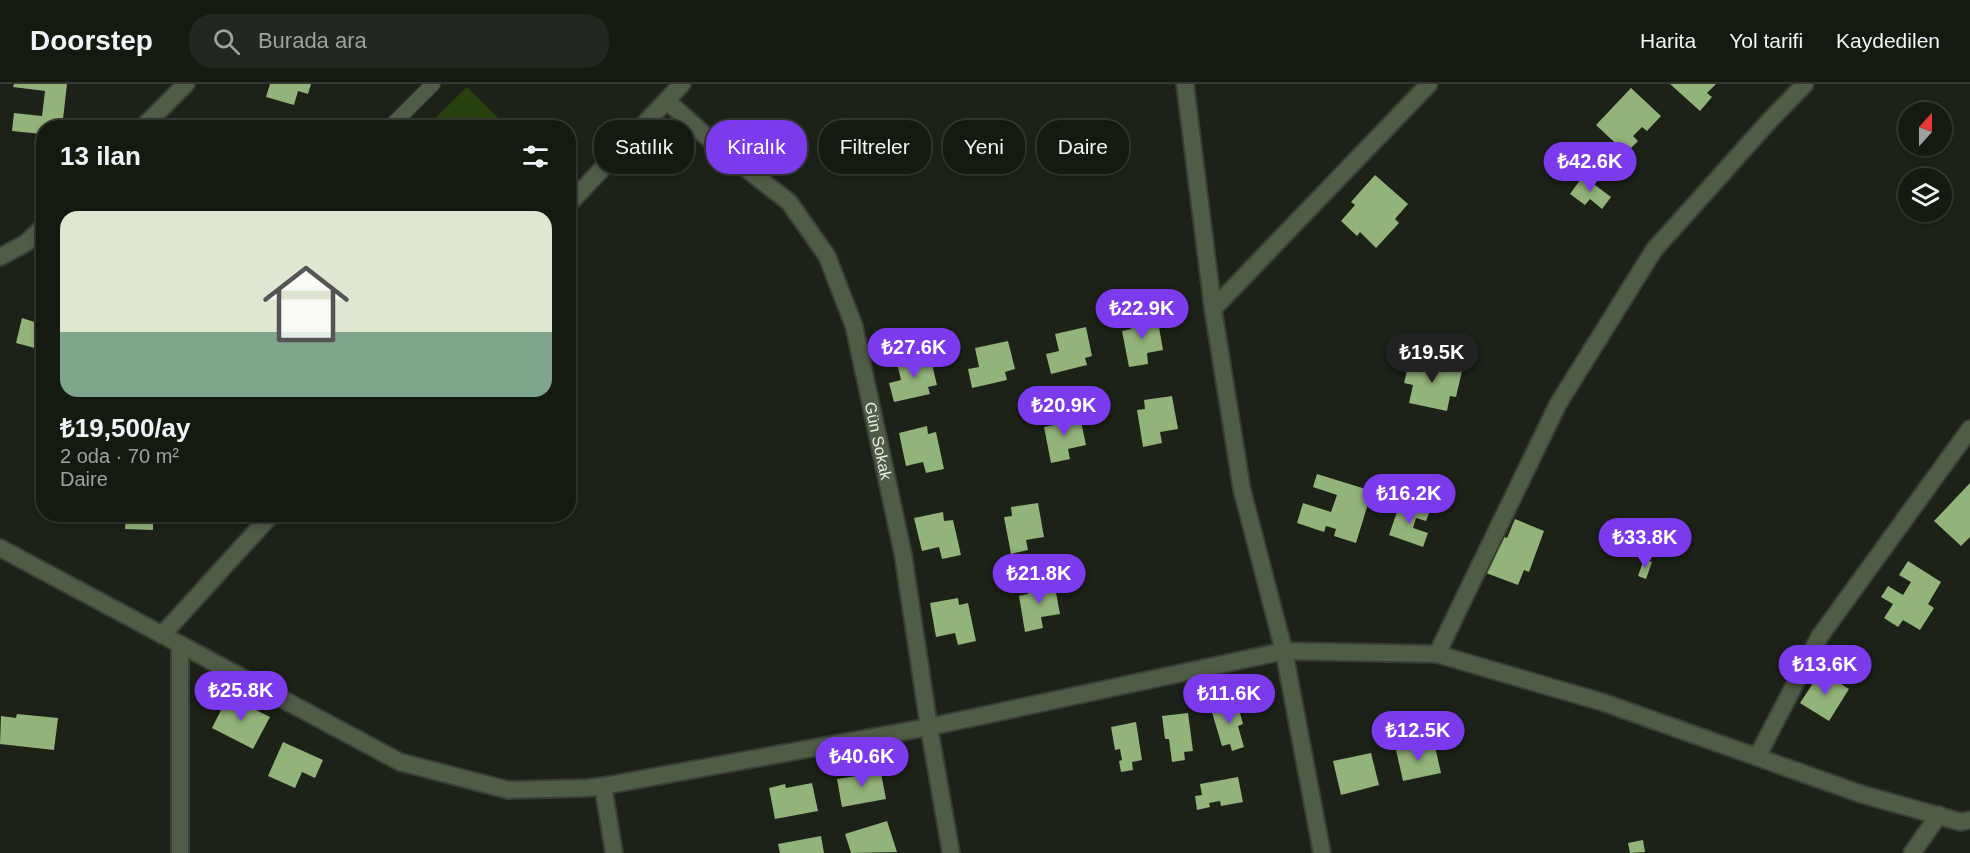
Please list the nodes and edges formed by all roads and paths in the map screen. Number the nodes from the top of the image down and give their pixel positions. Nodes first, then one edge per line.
1 (186, 84) edge
2 (433, 84) edge
3 (682, 84) edge
4 (1185, 84) edge
5 (1429, 84) edge
6 (1805, 84) edge
7 (667, 101) junction
8 (150, 120) edge
9 (397, 120) edge
10 (576, 197) edge
11 (36, 234) edge
12 (0, 257) edge
13 (1213, 309) junction
14 (1970, 429) edge
15 (265, 522) edge
16 (0, 548) edge
17 (162, 635) junction
18 (180, 644) junction
19 (1284, 651) junction
20 (1437, 654) junction
21 (929, 727) junction
22 (1757, 757) junction
23 (603, 786) junction
24 (1939, 815) junction
25 (1970, 820) edge
26 (180, 853) edge
27 (614, 853) edge
28 (951, 853) edge
29 (1322, 853) edge
30 (1912, 853) edge

1 - 8 street
2 - 9 lane
3 - 7 street
4 - 13 street
5 - 13 street
6 - 20 street
7 - 10 street
7 - 21 street, Gün Sokak
11 - 12 street
13 - 19 street
14 - 22 street
15 - 17 street
16 - 17 street
17 - 18 street
18 - 23 street
18 - 26 street
19 - 20 street
19 - 21 street
19 - 29 street
20 - 22 street
21 - 23 street
21 - 28 street, Gün Sokak
22 - 24 street
23 - 27 street
24 - 25 street
24 - 30 street

